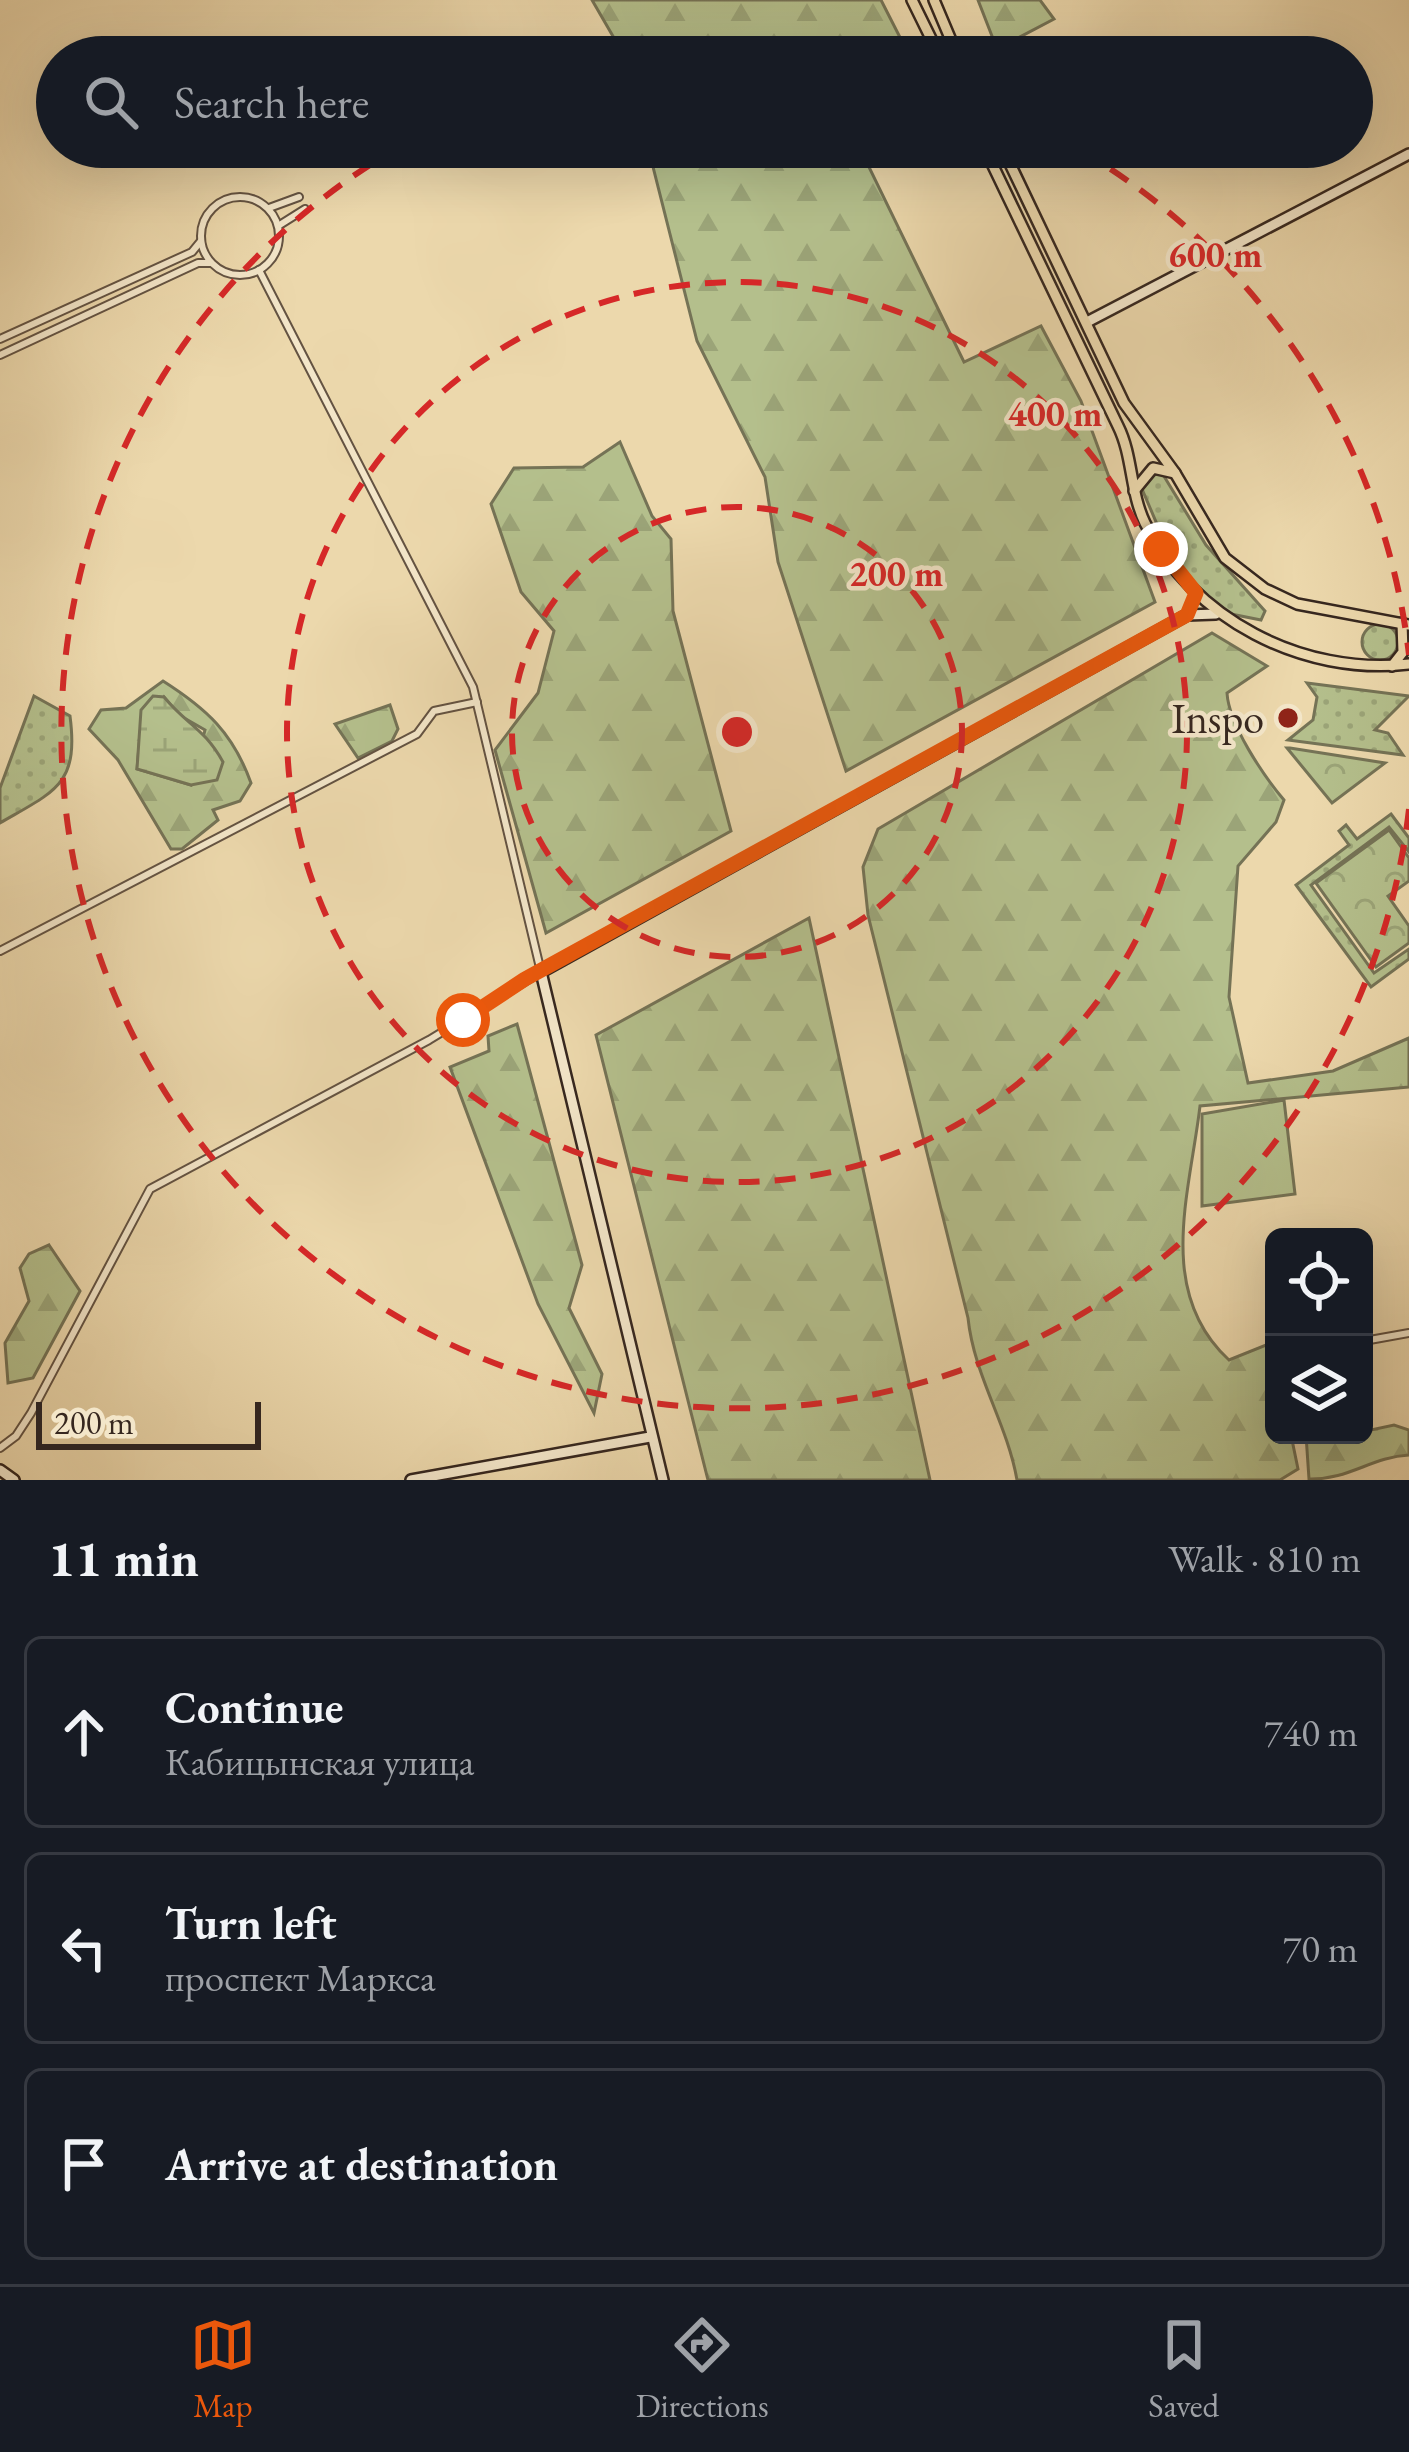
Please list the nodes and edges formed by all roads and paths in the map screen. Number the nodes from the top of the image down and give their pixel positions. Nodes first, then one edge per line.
1 (911, 0) edge
2 (934, 0) edge
3 (929, 36) edge
4 (949, 36) edge
5 (1409, 154) edge
6 (994, 168) edge
7 (1012, 168) edge
8 (298, 197) dead end
9 (268, 208) junction
10 (305, 209) dead end
11 (278, 226) junction
12 (201, 241) junction
13 (212, 263) junction
14 (260, 270) junction
15 (1087, 322) junction
16 (1072, 329) junction
17 (0, 339) edge
18 (0, 355) edge
19 (1175, 473) junction
20 (1134, 491) junction
21 (1196, 593) junction
22 (1216, 614) junction
23 (1187, 615) junction
24 (1405, 624) edge
25 (1409, 664) edge
26 (1392, 666) junction
27 (477, 701) junction
28 (0, 950) edge
29 (541, 972) junction
30 (1407, 1333) edge
31 (1373, 1339) edge
32 (650, 1437) junction
33 (0, 1448) edge
34 (0, 1470) edge
35 (14, 1480) edge
36 (411, 1480) edge
37 (663, 1480) edge

1 - 3 main road
2 - 4 main road
5 - 15 street
6 - 16 main road
7 - 15 main road
8 - 9 street
9 - 11 street
9 - 12 street
10 - 11 street
11 - 14 street
12 - 13 street
12 - 17 street
13 - 14 street
13 - 18 street
14 - 27 street
15 - 16 main road
15 - 19 main road
16 - 20 main road
19 - 20 main road
19 - 24 main road
20 - 21 main road
21 - 22 main road
21 - 23 street
22 - 23 street
22 - 26 main road
23 - 29 street
24 - 26 main road
25 - 26 main road
27 - 28 street
27 - 29 street
29 - 32 street
29 - 33 street
30 - 31 street
32 - 36 street
32 - 37 street
34 - 35 street

